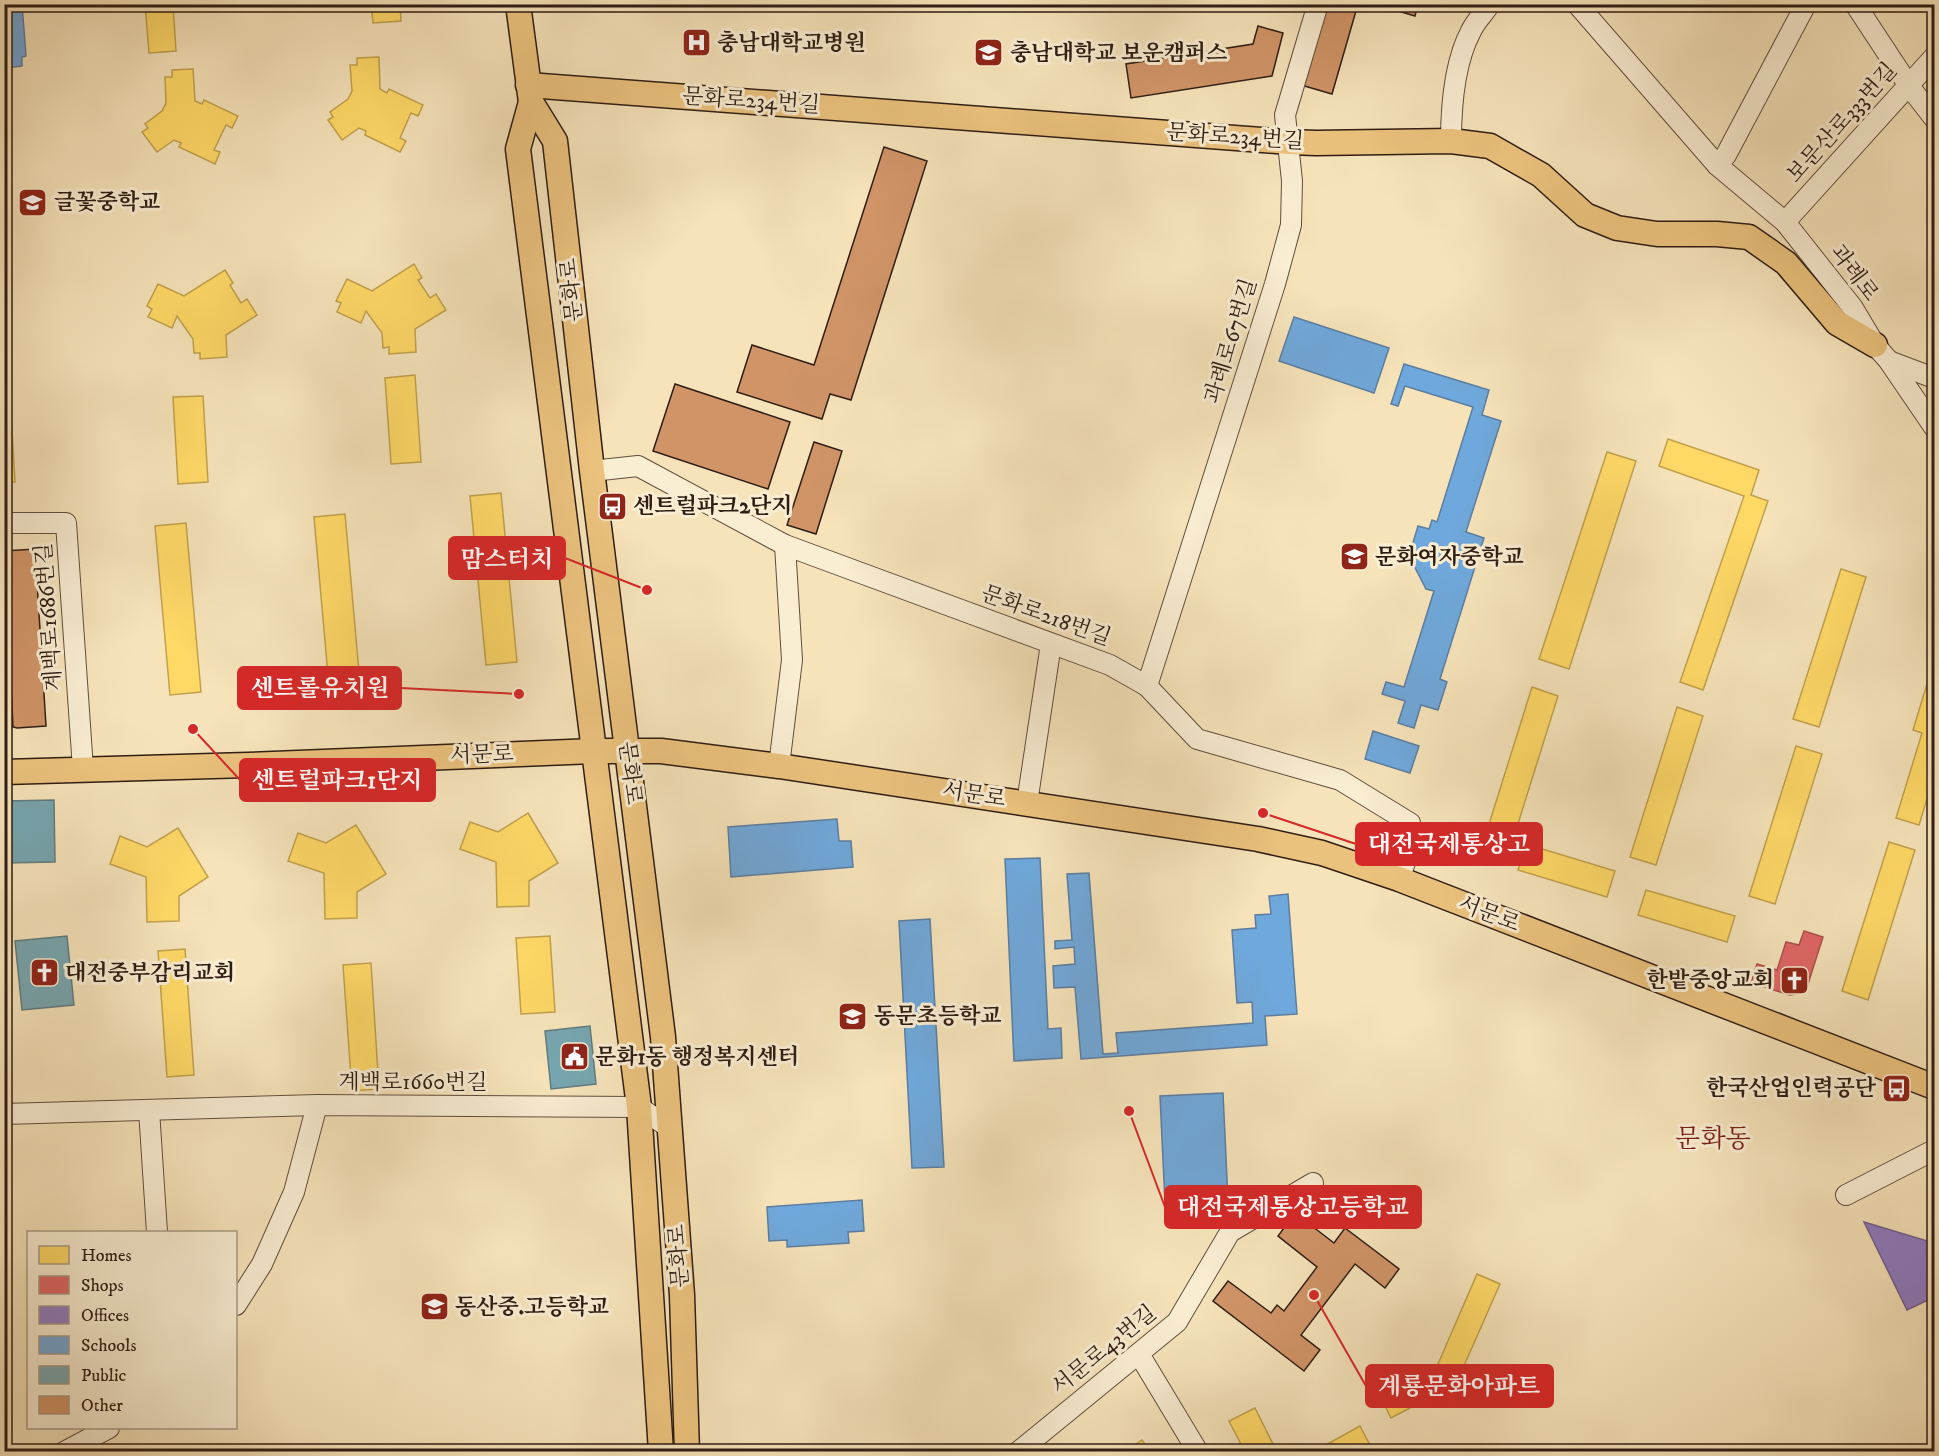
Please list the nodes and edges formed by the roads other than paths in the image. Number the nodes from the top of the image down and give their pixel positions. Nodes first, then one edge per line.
1 (518, 4) edge
2 (1318, 4) edge
3 (1490, 4) edge
4 (1577, 4) edge
5 (1806, 4) edge
6 (1855, 4) edge
7 (1935, 57) edge
8 (1909, 86) junction
9 (530, 94) junction
10 (1935, 118) edge
11 (1451, 141) junction
12 (1289, 142) junction
13 (1716, 165) junction
14 (1785, 222) junction
15 (1882, 353) junction
16 (1934, 378) edge
17 (1935, 427) edge
18 (592, 471) junction
19 (4, 523) edge
20 (785, 545) junction
21 (1051, 644) junction
22 (1147, 686) junction
23 (594, 751) junction
24 (627, 751) junction
25 (779, 766) junction
26 (83, 770) junction
27 (4, 772) edge
28 (1027, 803) junction
29 (1399, 879) junction
30 (1935, 1087) edge
31 (317, 1106) junction
32 (639, 1107) junction
33 (149, 1110) junction
34 (4, 1114) edge
35 (671, 1129) junction
36 (1935, 1150) edge
37 (1313, 1183) dead end
38 (1846, 1195) dead end
39 (157, 1231) edge
40 (237, 1303) edge
41 (1139, 1354) junction
42 (107, 1429) edge
43 (64, 1452) edge
44 (661, 1452) edge
45 (687, 1452) edge
46 (1018, 1452) edge
47 (1198, 1452) edge

1 - 9 main road, 문화로
2 - 12 street, 과례로67번길
3 - 11 street
4 - 13 street, 과례로
5 - 13 street
6 - 8 street
7 - 8 street, 보문산로333번길
8 - 10 street
8 - 14 street, 보문산로333번길
9 - 12 main road, 문화로234번길
9 - 18 main road, 문화로
9 - 23 main road, 문화로
11 - 12 main road, 문화로234번길
11 - 15 main road, 문화로234번길
12 - 22 street, 과례로67번길
13 - 14 street, 과례로
14 - 15 street, 과례로
15 - 16 street
15 - 17 street, 과례로
18 - 20 street, 문화로218번길
18 - 24 main road, 문화로
19 - 26 street, 계백로1686번길
20 - 21 street, 문화로218번길
20 - 25 street
21 - 22 street, 문화로218번길
21 - 28 street, 서문로
22 - 29 street, 문화로218번길
23 - 24 main road, 서문로
23 - 26 main road, 서문로
23 - 32 main road, 문화로
24 - 25 main road, 서문로
24 - 35 main road, 문화로
25 - 28 main road, 서문로
26 - 27 main road, 서문로
28 - 29 main road, 서문로
29 - 30 main road, 서문로
31 - 32 street, 계백로1660번길
31 - 33 street, 계백로1660번길
31 - 40 street
32 - 35 street
32 - 44 main road, 문화로
33 - 34 street, 계백로1660번길
33 - 39 street
35 - 45 main road, 문화로
36 - 38 street
37 - 41 street, 서문로43번길
41 - 46 street, 서문로43번길
41 - 47 street
42 - 43 street

